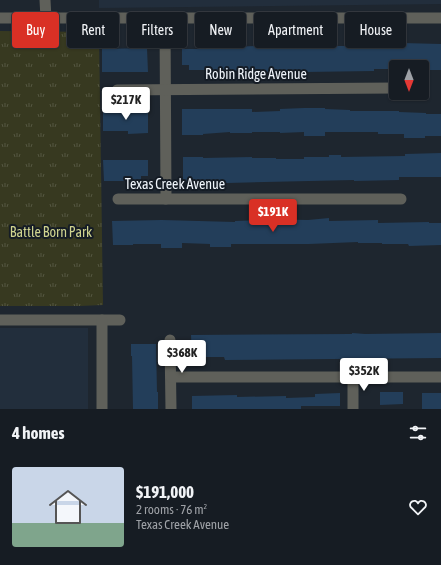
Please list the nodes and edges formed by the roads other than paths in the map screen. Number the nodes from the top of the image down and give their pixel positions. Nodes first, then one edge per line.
1 (45, 0) edge
2 (46, 12) edge
3 (0, 18) edge
4 (12, 18) edge
5 (59, 18) edge
6 (127, 18) edge
7 (187, 18) edge
8 (441, 18) edge
9 (165, 48) edge
10 (389, 88) edge
11 (165, 89) junction
12 (117, 90) dead end
13 (118, 200) dead end
14 (166, 200) junction
15 (401, 200) dead end
16 (0, 320) edge
17 (102, 320) junction
18 (120, 320) dead end
19 (170, 340) dead end
20 (353, 376) junction
21 (441, 376) edge
22 (171, 377) junction
23 (102, 409) edge
24 (171, 409) edge
25 (353, 409) edge

1 - 2 street
3 - 4 street
5 - 6 street
7 - 8 street
9 - 11 street
10 - 11 street, Robin Ridge Avenue
11 - 12 street, Robin Ridge Avenue
11 - 14 street
13 - 14 street, Texas Creek Avenue
14 - 15 street, Texas Creek Avenue
16 - 17 street
17 - 18 street
17 - 23 street
19 - 22 street
20 - 21 street
20 - 22 street
20 - 25 street
22 - 24 street

